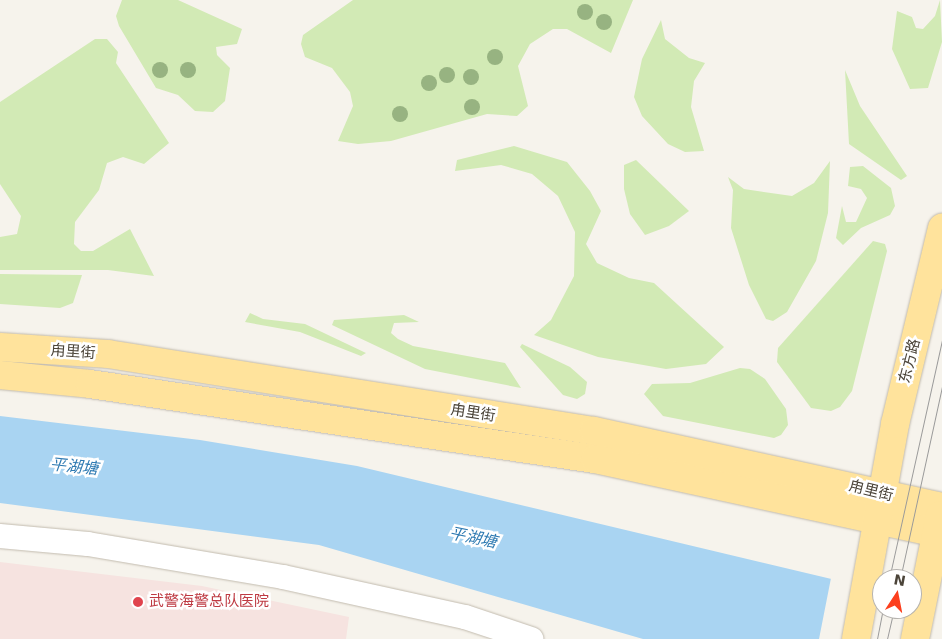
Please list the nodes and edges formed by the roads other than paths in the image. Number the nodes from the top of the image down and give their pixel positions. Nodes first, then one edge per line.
1 (942, 228) edge
2 (0, 348) edge
3 (0, 375) edge
4 (882, 507) junction
5 (941, 517) edge
6 (0, 536) edge
7 (531, 639) edge
8 (856, 639) edge
9 (915, 639) edge

1 - 4 main road, 东方路
2 - 4 main road, 甪里街
3 - 4 main road, 甪里街
4 - 5 main road, 甪里街
4 - 8 main road, 东方路
5 - 9 main road
6 - 7 street

